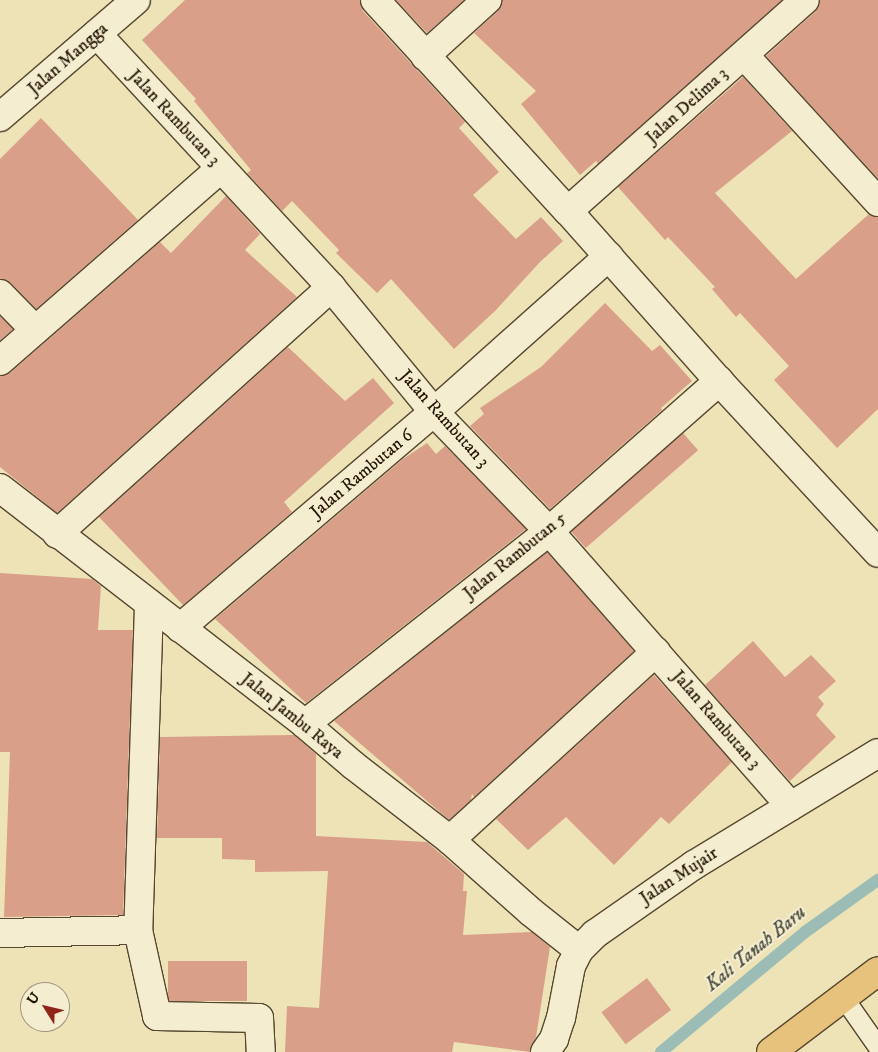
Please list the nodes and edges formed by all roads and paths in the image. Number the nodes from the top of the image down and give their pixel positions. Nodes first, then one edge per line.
1 (135, 0) edge
2 (375, 0) edge
3 (487, 0) edge
4 (805, 0) edge
5 (97, 34) junction
6 (744, 55) junction
7 (426, 56) junction
8 (0, 117) edge
9 (220, 168) junction
10 (878, 202) edge
11 (568, 211) junction
12 (609, 256) junction
13 (331, 287) junction
14 (0, 294) edge
15 (35, 330) junction
16 (0, 361) edge
17 (719, 381) junction
18 (434, 412) junction
19 (0, 488) edge
20 (549, 531) junction
21 (57, 534) junction
22 (878, 553) edge
23 (149, 606) junction
24 (180, 628) junction
25 (656, 652) junction
26 (305, 724) junction
27 (878, 753) edge
28 (791, 806) junction
29 (450, 840) junction
30 (138, 930) junction
31 (0, 934) edge
32 (579, 950) junction
33 (878, 971) edge
34 (844, 997) junction
35 (878, 1047) edge
36 (779, 1050) edge
37 (261, 1052) edge
38 (545, 1052) edge

1 - 5 street, Jalan Mangga
2 - 7 street
3 - 7 street
4 - 6 street, Jalan Delima 3
5 - 8 street, Jalan Mangga
5 - 9 street, Jalan Rambutan 3
6 - 10 street
6 - 11 street, Jalan Delima 3
7 - 11 street
9 - 13 street, Jalan Rambutan 3
9 - 15 street
11 - 12 street
12 - 17 street
12 - 18 street, Jalan Rambutan 6
13 - 18 street, Jalan Rambutan 3
13 - 21 street
14 - 15 street
15 - 16 street
17 - 20 street, Jalan Rambutan 5
17 - 22 street
18 - 20 street, Jalan Rambutan 3
18 - 24 street, Jalan Rambutan 6
19 - 21 street, Jalan Jambu Raya
20 - 25 street, Jalan Rambutan 3
20 - 26 street, Jalan Rambutan 5
21 - 23 street, Jalan Jambu Raya
23 - 24 street, Jalan Jambu Raya
23 - 30 street
24 - 26 street, Jalan Jambu Raya
25 - 28 street, Jalan Rambutan 3
25 - 29 street
26 - 29 street, Jalan Jambu Raya
27 - 28 street, Jalan Mujair
28 - 32 street, Jalan Mujair
29 - 32 street, Jalan Jambu Raya
30 - 31 street
30 - 37 street
32 - 38 street, Jalan Mujair
33 - 34 highway
34 - 35 lane
34 - 36 highway

